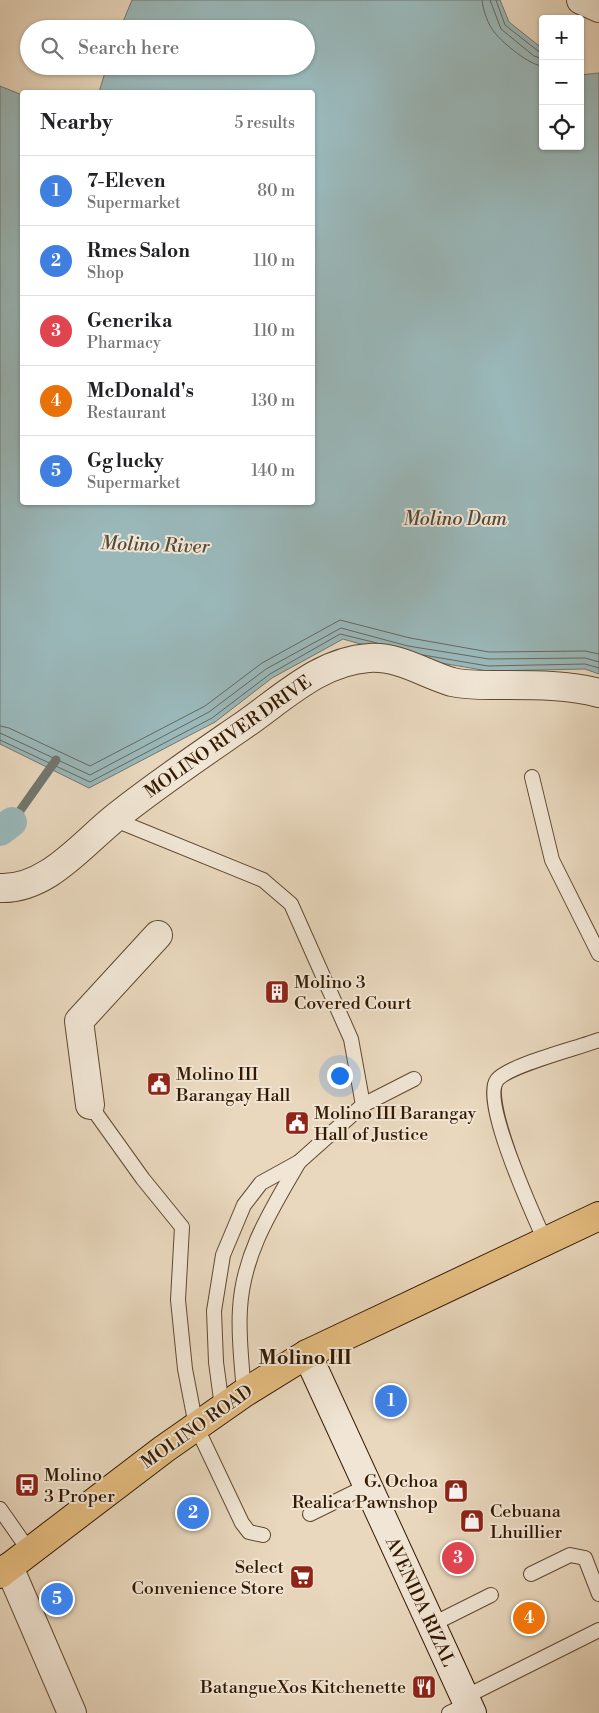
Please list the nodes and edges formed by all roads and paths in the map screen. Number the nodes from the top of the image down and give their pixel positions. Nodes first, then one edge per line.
1 (581, 0) edge
2 (599, 8) edge
3 (599, 693) edge
4 (532, 777) dead end
5 (113, 819) junction
6 (0, 888) edge
7 (158, 935) dead end
8 (599, 954) edge
9 (598, 1044) edge
10 (414, 1079) dead end
11 (90, 1105) joint
12 (363, 1105) junction
13 (300, 1162) junction
14 (599, 1216) edge
15 (545, 1241) junction
16 (307, 1354) junction
17 (233, 1400) junction
18 (196, 1426) junction
19 (367, 1486) junction
20 (0, 1509) edge
21 (310, 1514) dead end
22 (263, 1534) dead end
23 (13, 1564) edge
24 (532, 1574) dead end
25 (599, 1594) edge
26 (491, 1595) dead end
27 (431, 1625) junction
28 (599, 1630) edge
29 (463, 1707) edge
30 (72, 1713) edge

1 - 2 street
3 - 5 street, MOLINO RIVER DRIVE
4 - 8 lane
5 - 6 street, MOLINO RIVER DRIVE
5 - 12 lane
7 - 11 street
9 - 15 lane
10 - 12 lane
11 - 18 lane
12 - 13 lane
13 - 17 lane
13 - 17 lane
14 - 15 main road, MOLINO ROAD
15 - 16 main road, MOLINO ROAD
16 - 17 main road, MOLINO ROAD
16 - 19 street, AVENIDA RIZAL
17 - 18 main road, MOLINO ROAD
18 - 22 lane
18 - 23 main road, MOLINO ROAD
19 - 21 lane
19 - 27 street, AVENIDA RIZAL
20 - 23 lane
23 - 30 street
24 - 25 lane
26 - 27 lane
27 - 29 street, AVENIDA RIZAL
28 - 29 lane

